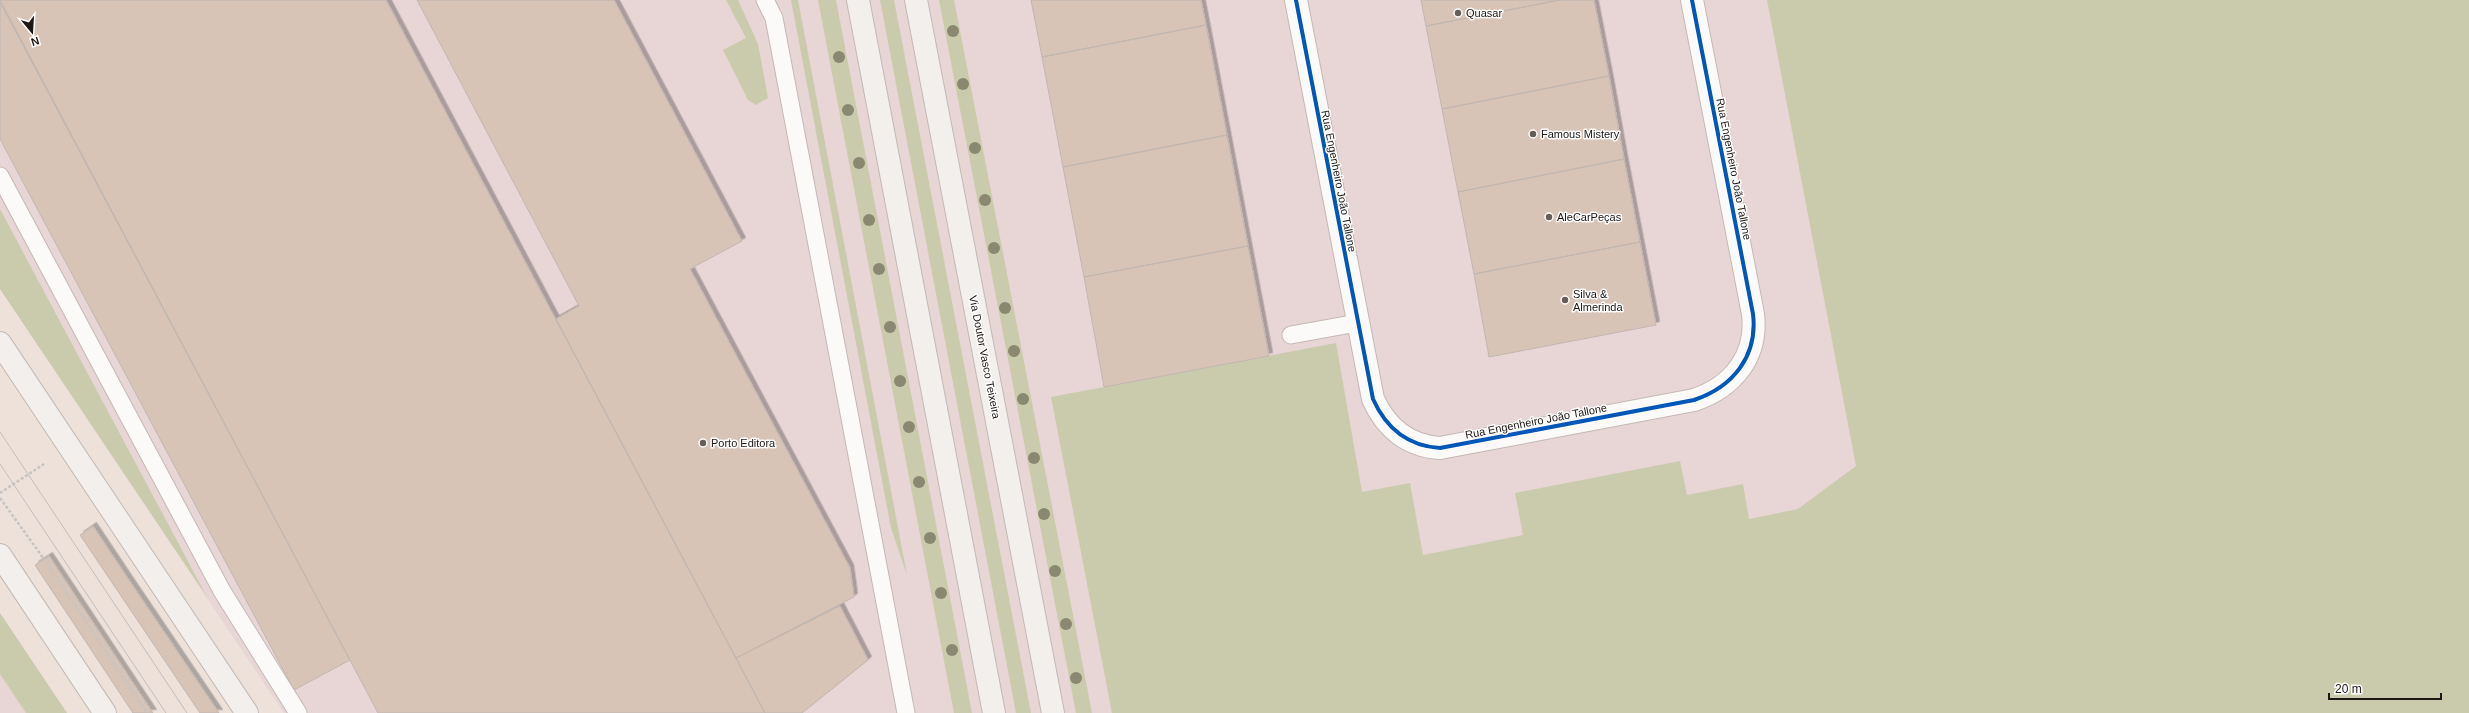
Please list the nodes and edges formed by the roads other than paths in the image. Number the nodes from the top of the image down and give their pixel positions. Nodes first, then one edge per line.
1 (766, 0) edge
2 (858, 0) edge
3 (916, 0) edge
4 (1296, 0) edge
5 (1692, 0) edge
6 (0, 176) edge
7 (1357, 323) junction
8 (1291, 335) dead end
9 (0, 343) edge
10 (0, 555) edge
11 (105, 713) edge
12 (247, 713) edge
13 (298, 713) edge
14 (906, 713) edge
15 (994, 713) edge
16 (1053, 713) edge

1 - 14 lane
2 - 15 main road
3 - 16 main road, Via Doutor Vasco Teixeira
4 - 7 street, Rua Engenheiro João Tallone
5 - 7 street, Rua Engenheiro João Tallone
6 - 13 lane
7 - 8 lane
9 - 12 main road
10 - 11 main road

